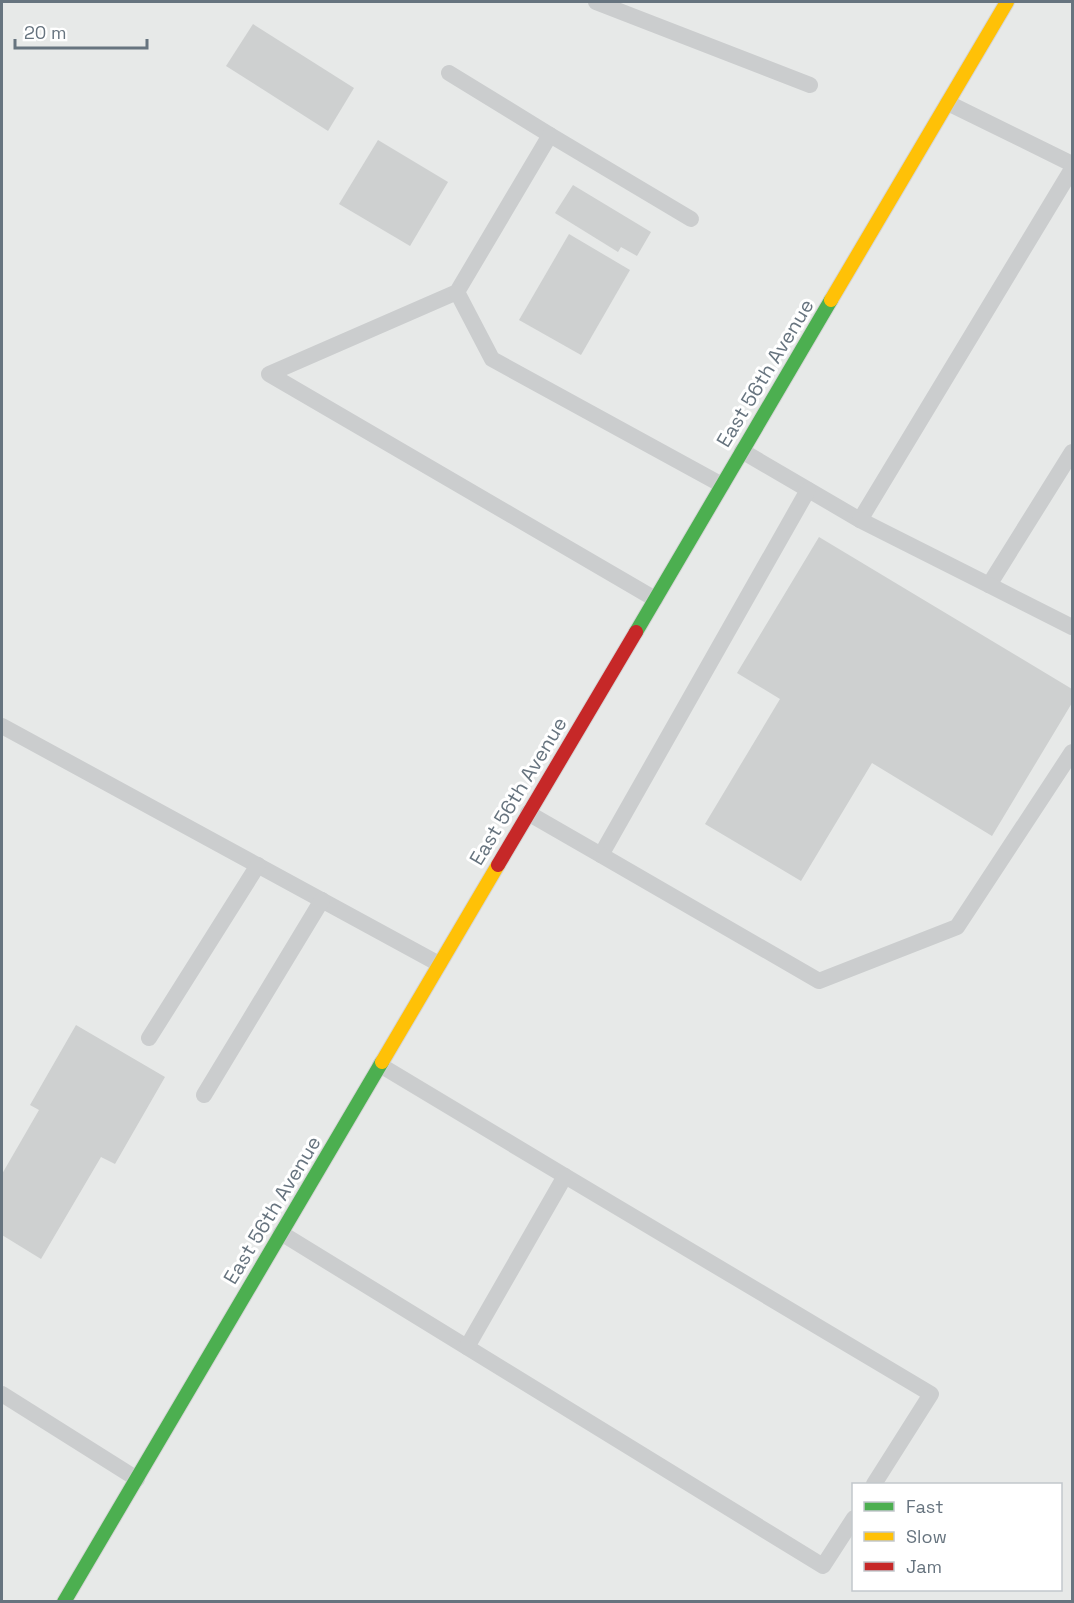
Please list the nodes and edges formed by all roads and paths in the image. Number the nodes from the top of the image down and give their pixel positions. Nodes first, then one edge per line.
1 (596, 2) edge
2 (1007, 2) edge
3 (449, 72) dead end
4 (810, 85) dead end
5 (948, 103) junction
6 (550, 135) junction
7 (1072, 164) edge
8 (1072, 169) edge
9 (691, 219) dead end
10 (457, 292) junction
11 (742, 451) junction
12 (1072, 452) edge
13 (722, 485) junction
14 (808, 490) junction
15 (860, 520) junction
16 (989, 585) junction
17 (654, 599) junction
18 (1072, 627) edge
19 (2, 726) edge
20 (1072, 752) edge
21 (528, 813) junction
22 (601, 855) junction
23 (258, 865) junction
24 (322, 900) junction
25 (439, 964) junction
26 (149, 1038) dead end
27 (380, 1065) junction
28 (204, 1095) dead end
29 (565, 1176) junction
30 (281, 1233) junction
31 (467, 1347) junction
32 (2, 1394) edge
33 (137, 1479) junction
34 (875, 1483) edge
35 (852, 1521) edge
36 (64, 1602) edge

1 - 4 lane
2 - 5 main road, East 56th Avenue
3 - 6 lane
5 - 7 lane
5 - 11 main road, East 56th Avenue
6 - 9 lane
6 - 10 lane
8 - 15 lane
10 - 13 lane
10 - 17 lane
11 - 13 main road, East 56th Avenue
11 - 14 lane
12 - 16 lane
13 - 17 main road, East 56th Avenue
14 - 15 lane
14 - 22 lane
15 - 16 lane
16 - 18 lane
17 - 21 main road, East 56th Avenue
19 - 23 lane
20 - 22 lane
21 - 22 lane
21 - 25 main road, East 56th Avenue
23 - 24 lane
23 - 26 lane
24 - 25 lane
24 - 28 lane
25 - 27 main road, East 56th Avenue
27 - 29 lane
27 - 30 main road, East 56th Avenue
29 - 31 lane
29 - 34 lane
30 - 31 lane
30 - 33 main road, East 56th Avenue
31 - 35 lane
32 - 33 lane
33 - 36 main road, East 56th Avenue

